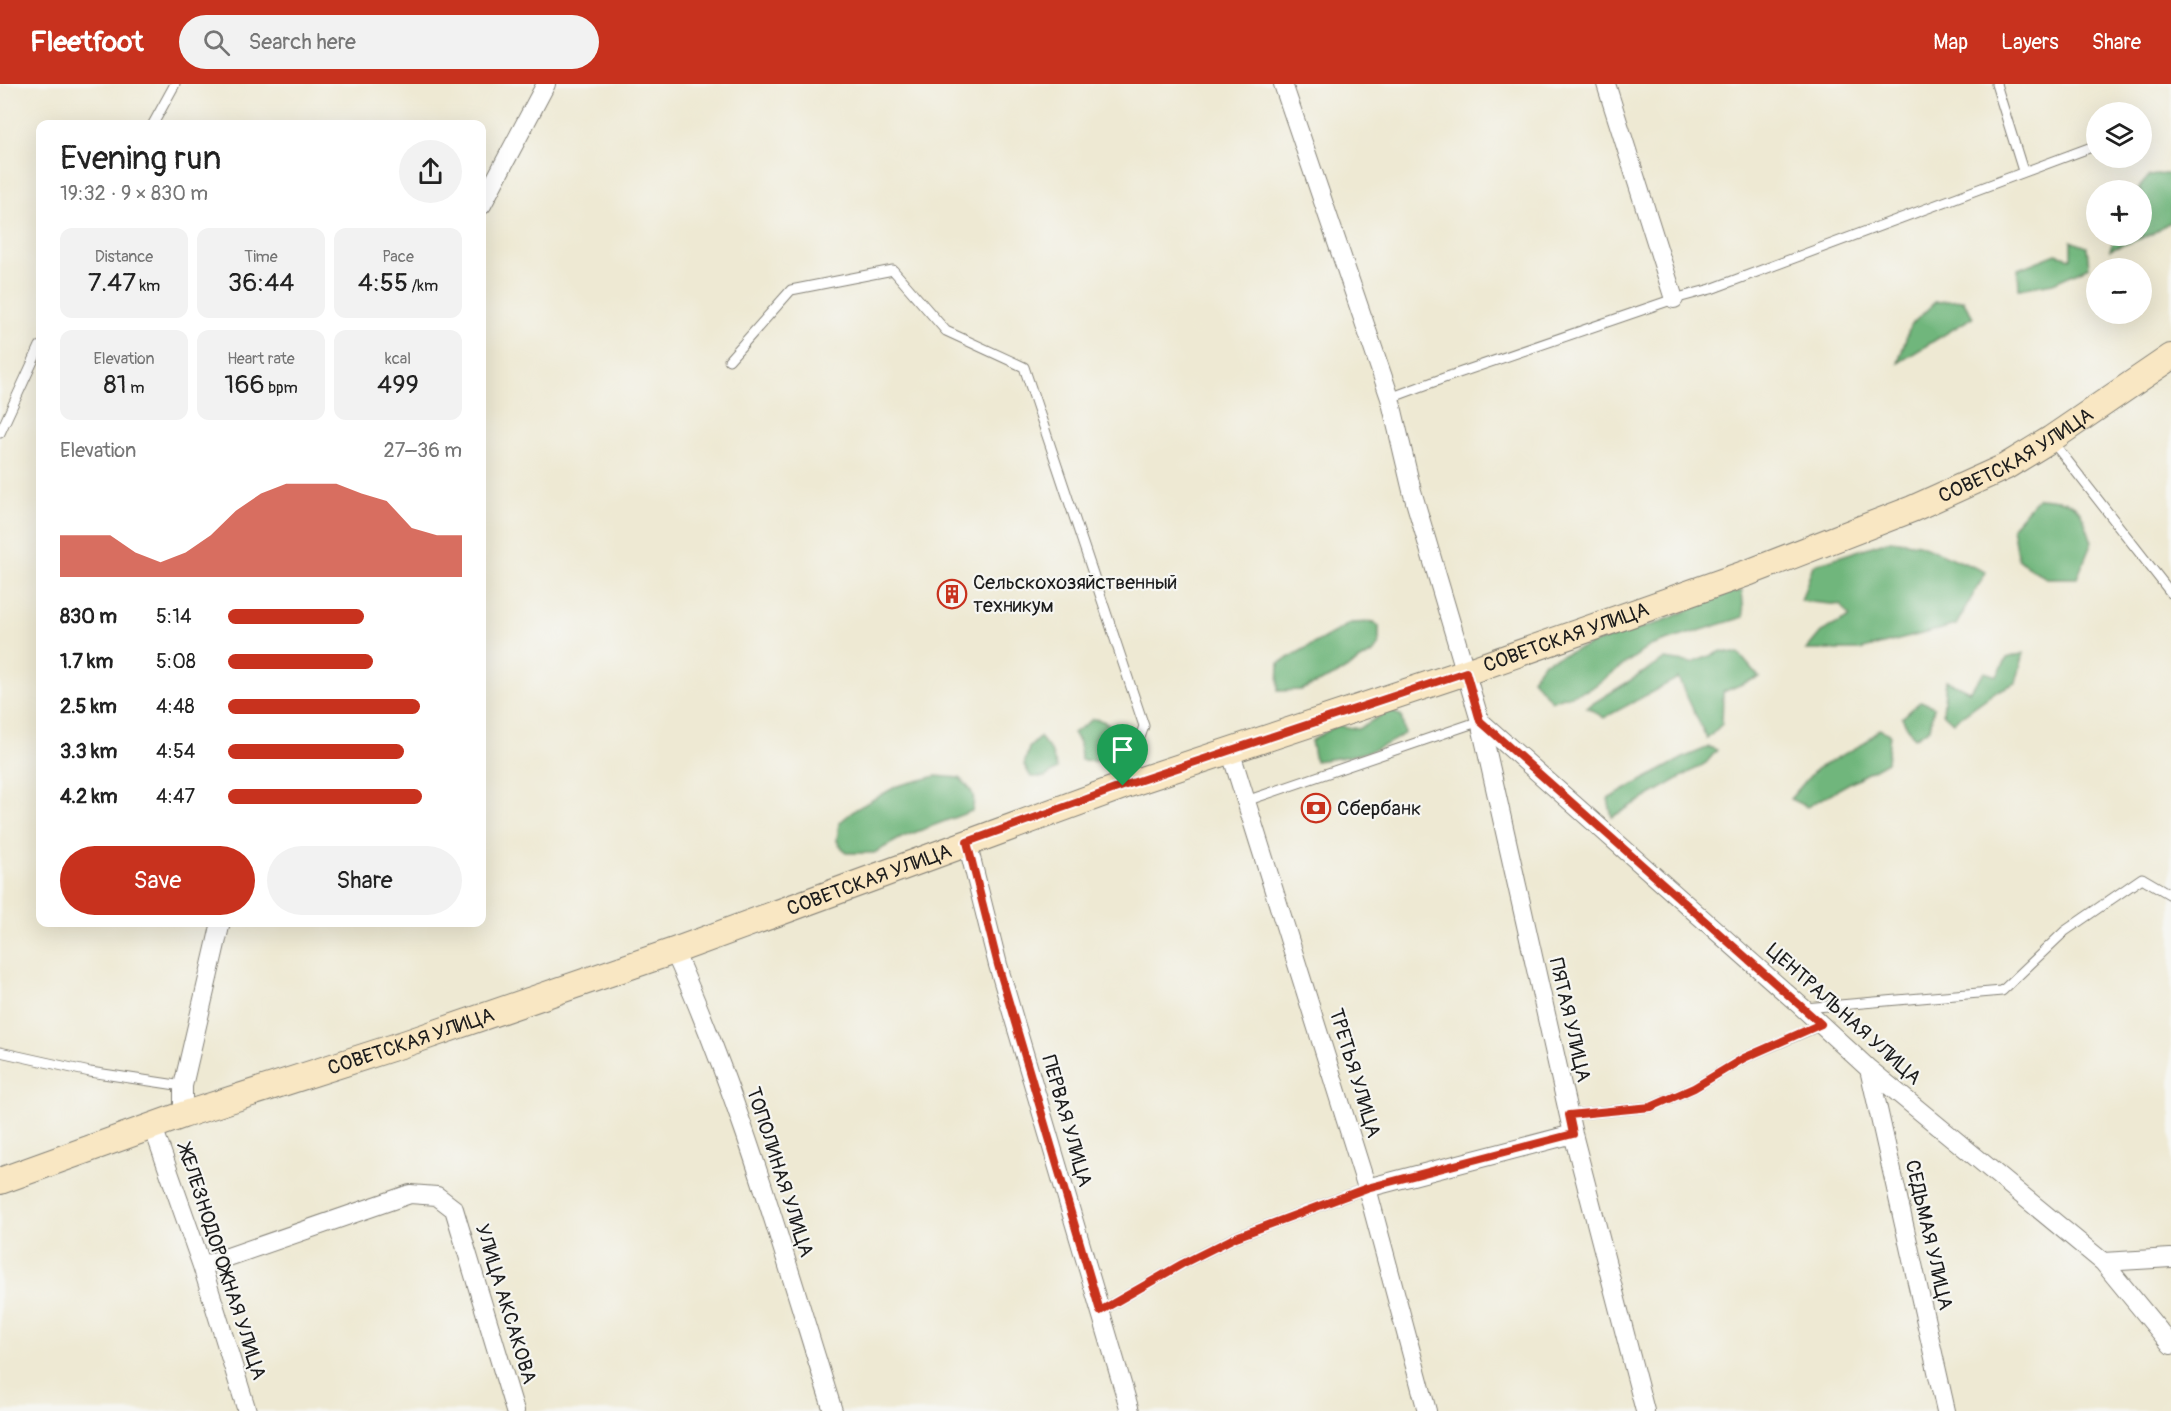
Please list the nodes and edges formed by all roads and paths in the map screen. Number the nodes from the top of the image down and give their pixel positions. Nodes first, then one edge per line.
1 (175, 84) edge
2 (546, 84) edge
3 (1283, 84) edge
4 (1606, 84) edge
5 (1996, 84) edge
6 (155, 120) edge
7 (2086, 149) edge
8 (2023, 171) junction
9 (486, 197) edge
10 (1674, 298) junction
11 (36, 355) edge
12 (2171, 357) edge
13 (729, 360) dead end
14 (1390, 398) junction
15 (0, 433) edge
16 (2051, 439) junction
17 (2171, 593) edge
18 (1466, 672) junction
19 (1480, 721) junction
20 (1230, 750) junction
21 (1123, 786) junction
22 (1246, 801) junction
23 (967, 842) junction
24 (2171, 895) edge
25 (220, 927) edge
26 (674, 951) junction
27 (1803, 1008) junction
28 (1821, 1024) junction
29 (0, 1052) edge
30 (1869, 1069) junction
31 (183, 1086) junction
32 (183, 1115) junction
33 (1569, 1115) junction
34 (153, 1126) junction
35 (1573, 1134) junction
36 (0, 1181) edge
37 (1367, 1188) junction
38 (2171, 1258) edge
39 (2103, 1262) junction
40 (202, 1266) junction
41 (1100, 1311) junction
42 (2171, 1346) edge
43 (247, 1411) edge
44 (515, 1411) edge
45 (833, 1411) edge
46 (1130, 1411) edge
47 (1426, 1411) edge
48 (1645, 1411) edge
49 (1946, 1411) edge

1 - 6 lane
2 - 9 street
3 - 14 street, ПЯТАЯ УЛИЦА
4 - 10 street
5 - 8 lane
7 - 8 lane
8 - 10 lane
10 - 14 lane
11 - 15 lane
12 - 16 main road, СОВЕТСКАЯ УЛИЦА
13 - 21 lane
14 - 18 street, ПЯТАЯ УЛИЦА
16 - 17 lane
16 - 18 main road, СОВЕТСКАЯ УЛИЦА
18 - 19 street, ПЯТАЯ УЛИЦА
18 - 20 main road, СОВЕТСКАЯ УЛИЦА
19 - 22 lane
19 - 27 street, ЦЕНТРАЛЬНАЯ УЛИЦА
19 - 33 street, ПЯТАЯ УЛИЦА
20 - 21 main road, СОВЕТСКАЯ УЛИЦА
20 - 22 street, ТРЕТЬЯ УЛИЦА
21 - 23 main road, СОВЕТСКАЯ УЛИЦА
22 - 37 street, ТРЕТЬЯ УЛИЦА
23 - 26 main road, СОВЕТСКАЯ УЛИЦА
23 - 41 street, ПЕРВАЯ УЛИЦА
24 - 27 lane
25 - 31 street
26 - 32 main road, СОВЕТСКАЯ УЛИЦА
26 - 45 street, ТОПОЛИНАЯ УЛИЦА
27 - 28 street, ЦЕНТРАЛЬНАЯ УЛИЦА
28 - 30 street, ЦЕНТРАЛЬНАЯ УЛИЦА
28 - 33 lane
29 - 31 lane
30 - 39 street, ЦЕНТРАЛЬНАЯ УЛИЦА
30 - 49 street, СЕДЬМАЯ УЛИЦА
31 - 32 street
32 - 34 main road, СОВЕТСКАЯ УЛИЦА
33 - 35 street, ПЯТАЯ УЛИЦА
34 - 36 main road, СОВЕТСКАЯ УЛИЦА
34 - 40 street, ЖЕЛЕЗНОДОРОЖНАЯ УЛИЦА
35 - 37 street
35 - 48 street, ПЯТАЯ УЛИЦА
37 - 41 lane
37 - 47 street, ТРЕТЬЯ УЛИЦА
38 - 39 street
39 - 42 street, ЦЕНТРАЛЬНАЯ УЛИЦА
40 - 43 street, ЖЕЛЕЗНОДОРОЖНАЯ УЛИЦА
40 - 44 street, УЛИЦА АКСАКОВА
41 - 46 street, ПЕРВАЯ УЛИЦА

